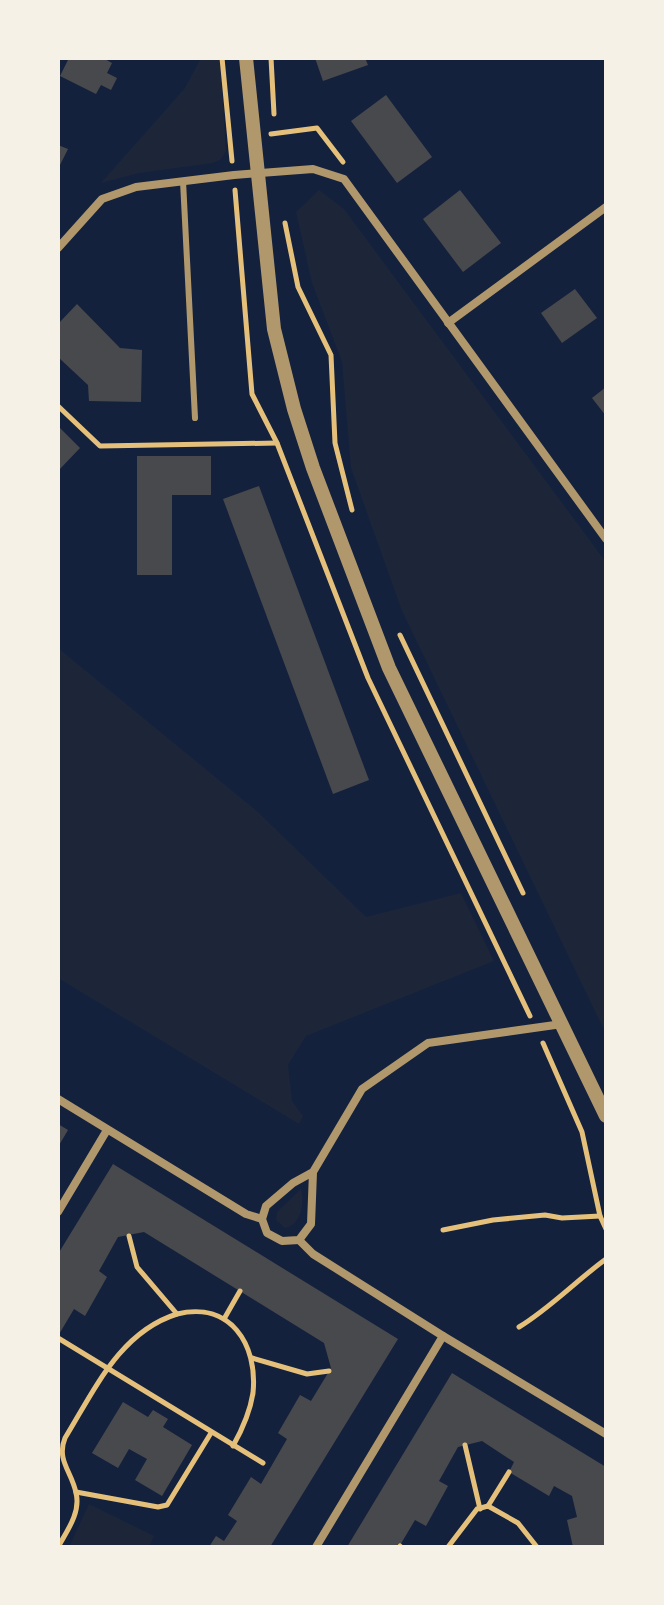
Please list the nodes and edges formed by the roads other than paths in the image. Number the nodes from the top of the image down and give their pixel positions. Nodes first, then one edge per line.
1 (246, 58) edge
2 (258, 173) junction
3 (183, 181) junction
4 (606, 207) edge
5 (58, 248) edge
6 (448, 323) junction
7 (195, 418) dead end
8 (606, 539) edge
9 (562, 1024) junction
10 (58, 1099) edge
11 (606, 1116) edge
12 (107, 1130) junction
13 (313, 1172) junction
14 (58, 1212) edge
15 (262, 1219) junction
16 (299, 1240) junction
17 (443, 1336) junction
18 (606, 1434) edge
19 (316, 1547) edge

1 - 2 street
2 - 3 street
2 - 6 street
2 - 9 street
3 - 5 street
3 - 7 lane
4 - 6 street
6 - 8 street
9 - 11 street
9 - 13 street
10 - 12 street
12 - 14 street
12 - 15 street
13 - 15 street
13 - 16 street
15 - 16 street
16 - 17 street
17 - 18 street
17 - 19 street

